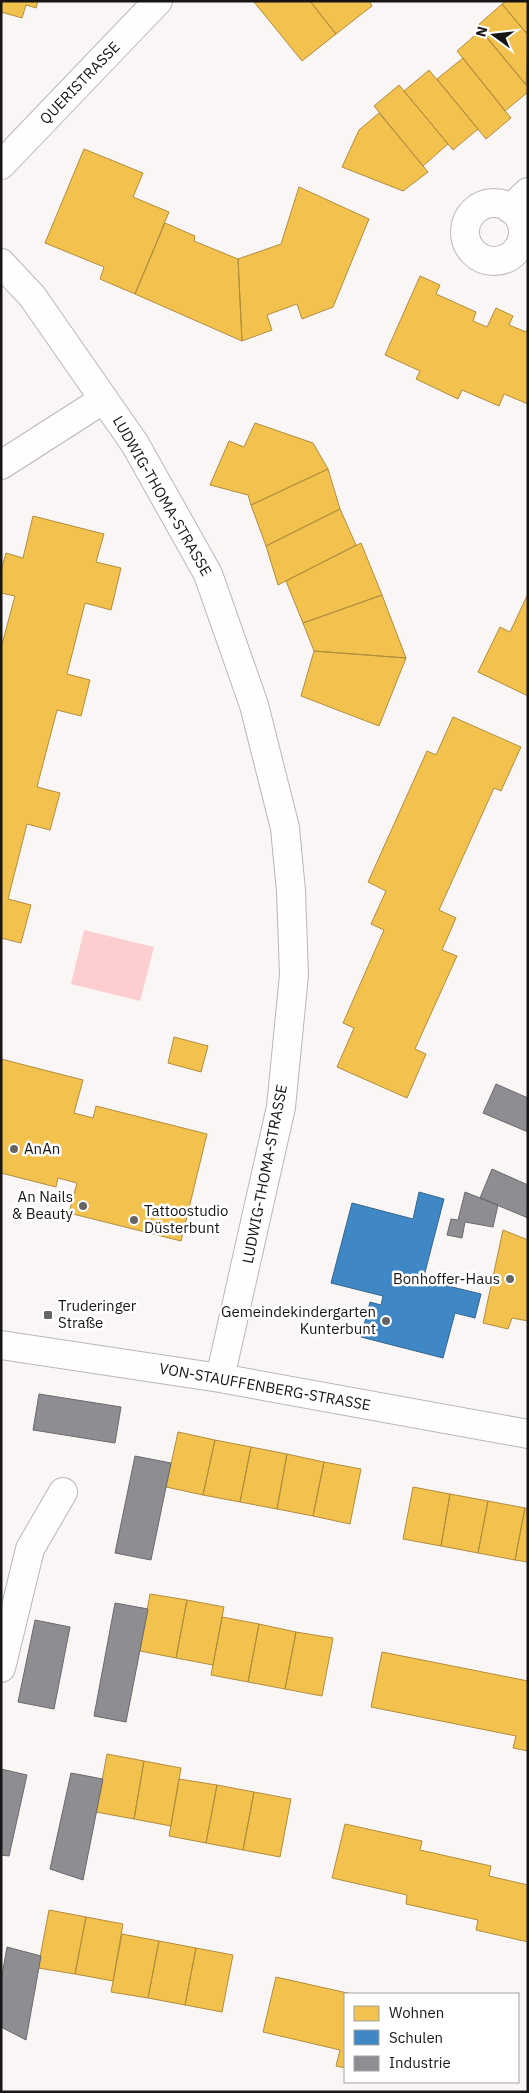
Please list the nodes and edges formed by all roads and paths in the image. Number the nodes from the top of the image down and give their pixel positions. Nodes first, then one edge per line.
1 (158, 1) edge
2 (1, 165) edge
3 (1, 263) edge
4 (104, 398) junction
5 (1, 465) edge
6 (1, 1345) edge
7 (220, 1378) junction
8 (528, 1434) edge
9 (63, 1492) dead end
10 (1, 1668) edge

1 - 2 street, QUERISTRASSE
3 - 4 street, LUDWIG-THOMA-STRASSE
4 - 5 street
4 - 7 street, LUDWIG-THOMA-STRASSE
6 - 7 street, VON-STAUFFENBERG-STRASSE
7 - 8 street, VON-STAUFFENBERG-STRASSE
9 - 10 street

